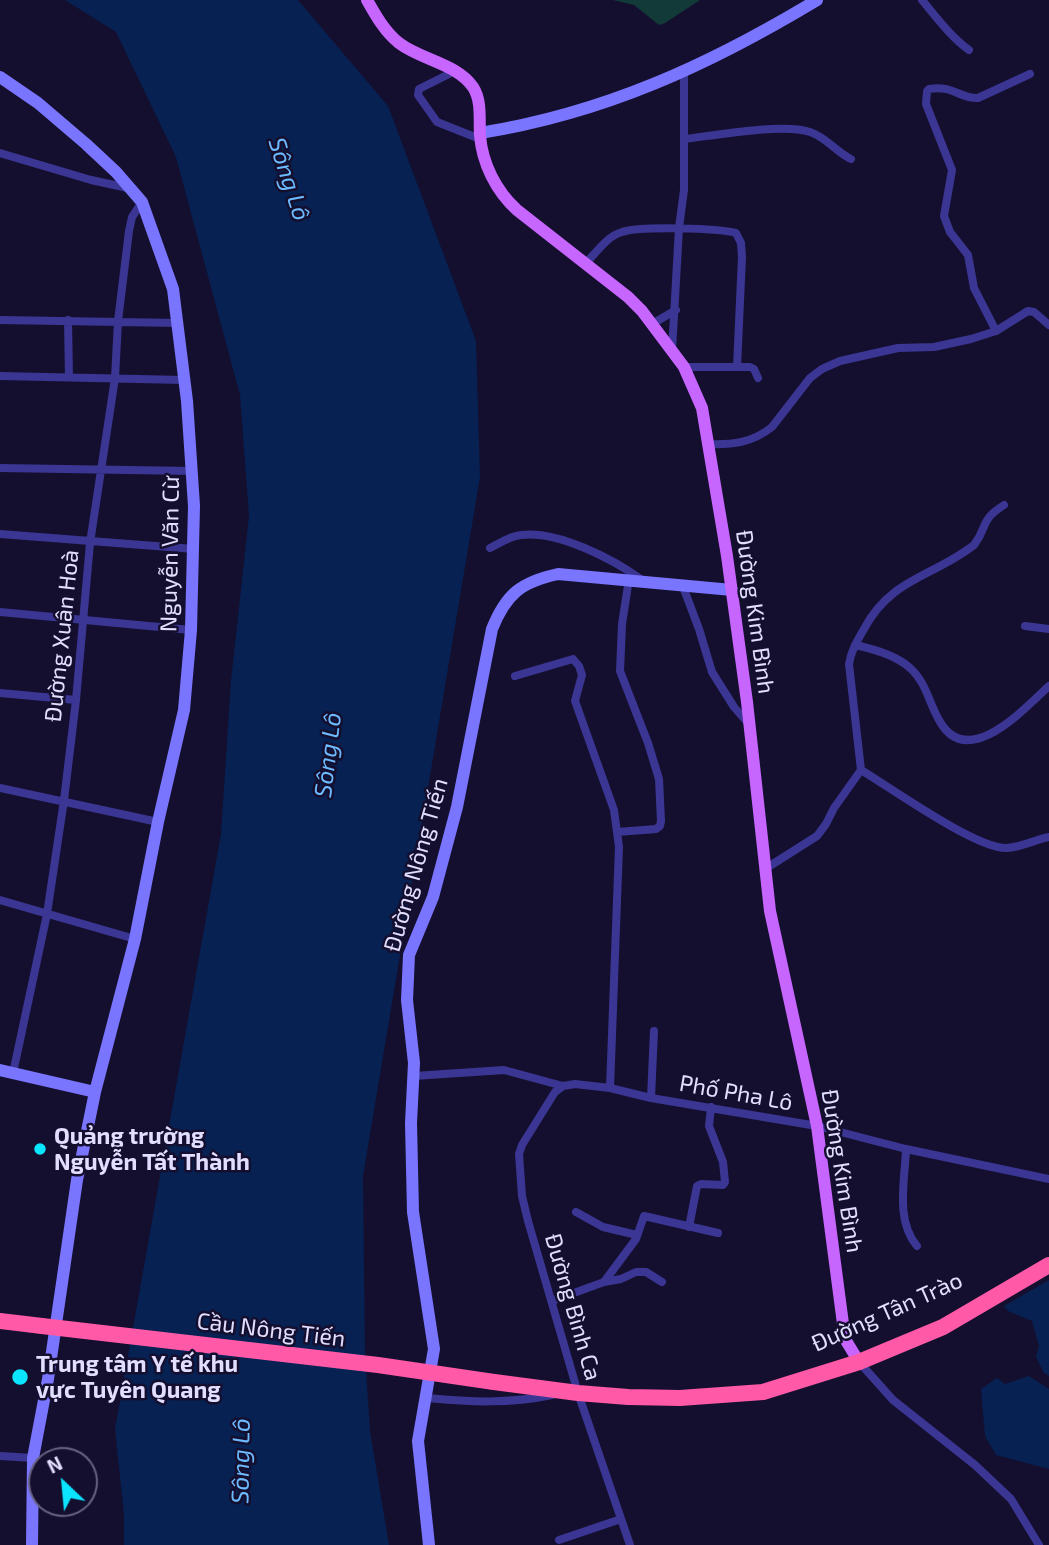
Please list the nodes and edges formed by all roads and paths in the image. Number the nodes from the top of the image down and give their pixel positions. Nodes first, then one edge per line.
1 (367, 0) edge
2 (817, 0) edge
3 (922, 0) edge
4 (970, 50) dead end
5 (456, 71) junction
6 (684, 73) junction
7 (1030, 74) dead end
8 (0, 77) edge
9 (480, 136) junction
10 (685, 138) junction
11 (0, 153) edge
12 (850, 159) dead end
13 (131, 188) junction
14 (142, 202) junction
15 (679, 228) junction
16 (585, 264) junction
17 (676, 310) junction
18 (0, 320) edge
19 (68, 320) junction
20 (118, 321) junction
21 (179, 323) junction
22 (652, 324) junction
23 (1049, 325) edge
24 (996, 331) junction
25 (672, 351) junction
26 (737, 367) junction
27 (684, 368) junction
28 (0, 376) edge
29 (69, 377) junction
30 (115, 378) junction
31 (758, 378) dead end
32 (184, 380) junction
33 (707, 444) junction
34 (0, 468) edge
35 (102, 468) junction
36 (193, 471) junction
37 (1004, 505) dead end
38 (0, 534) edge
39 (90, 543) junction
40 (490, 548) dead end
41 (194, 550) junction
42 (629, 579) junction
43 (642, 580) junction
44 (682, 584) junction
45 (732, 590) junction
46 (0, 612) edge
47 (83, 618) junction
48 (1024, 626) dead end
49 (1049, 629) edge
50 (191, 630) junction
51 (855, 645) junction
52 (515, 676) dead end
53 (1049, 687) edge
54 (0, 693) edge
55 (76, 699) junction
56 (742, 705) junction
57 (861, 770) junction
58 (0, 788) edge
59 (64, 800) junction
60 (158, 822) junction
61 (617, 832) junction
62 (1049, 837) edge
63 (765, 869) junction
64 (0, 900) edge
65 (47, 914) junction
66 (135, 939) junction
67 (654, 1031) dead end
68 (6, 1072) edge
69 (414, 1076) junction
70 (563, 1086) junction
71 (610, 1088) junction
72 (95, 1092) junction
73 (651, 1098) junction
74 (711, 1107) junction
75 (817, 1126) junction
76 (906, 1149) junction
77 (1049, 1179) edge
78 (576, 1212) dead end
79 (689, 1227) junction
80 (718, 1233) dead end
81 (637, 1235) junction
82 (917, 1246) dead end
83 (1049, 1256) edge
84 (1049, 1265) edge
85 (604, 1282) junction
86 (662, 1282) dead end
87 (552, 1301) junction
88 (0, 1321) edge
89 (856, 1358) junction
90 (494, 1382) joint
91 (570, 1392) junction
92 (426, 1398) junction
93 (35, 1447) edge
94 (0, 1456) edge
95 (28, 1458) edge
96 (32, 1517) edge
97 (621, 1518) junction
98 (559, 1539) dead end
99 (32, 1545) edge
100 (429, 1545) edge
101 (629, 1545) edge
102 (1039, 1545) edge

1 - 5 main road, Đường Kim Bình
2 - 6 street
3 - 4 street
5 - 9 main road, Đường Kim Bình
5 - 9 street
6 - 9 street
6 - 10 street
7 - 24 street
8 - 13 street, Nguyễn Văn Cừ
9 - 16 main road, Đường Kim Bình
10 - 12 street
10 - 15 street
11 - 13 street
13 - 14 street, Nguyễn Văn Cừ
14 - 20 street, Đường Xuân Hoà
14 - 21 street, Nguyễn Văn Cừ
15 - 16 street
15 - 17 street
15 - 26 street
16 - 22 main road, Đường Kim Bình
17 - 22 street
17 - 25 street
18 - 19 street
19 - 20 street
19 - 29 street
20 - 21 street
20 - 30 street, Đường Xuân Hoà
21 - 32 street, Nguyễn Văn Cừ
22 - 25 main road, Đường Kim Bình
23 - 24 street
24 - 33 street
25 - 27 main road, Đường Kim Bình
26 - 27 street
26 - 31 street
27 - 33 main road, Đường Kim Bình
28 - 29 street
29 - 30 street
30 - 32 street
30 - 35 street, Đường Xuân Hoà
32 - 36 street, Nguyễn Văn Cừ
33 - 45 main road, Đường Kim Bình
34 - 35 street
35 - 36 street
35 - 39 street, Đường Xuân Hoà
36 - 41 street, Nguyễn Văn Cừ
37 - 51 street
38 - 39 street
39 - 41 street
39 - 47 street, Đường Xuân Hoà
40 - 43 street
41 - 50 street, Nguyễn Văn Cừ
42 - 43 street, Đường Nông Tiến
42 - 61 street
42 - 69 street, Đường Nông Tiến
43 - 44 street, Đường Nông Tiến
44 - 45 street, Đường Nông Tiến
44 - 56 street
45 - 56 main road, Đường Kim Bình
46 - 47 street
47 - 50 street
47 - 55 street, Đường Xuân Hoà
48 - 49 street
50 - 60 street, Nguyễn Văn Cừ
51 - 53 street
51 - 57 street
52 - 61 street
54 - 55 street
55 - 59 street, Đường Xuân Hoà
56 - 63 main road, Đường Kim Bình
57 - 62 street
57 - 63 street
58 - 59 street
59 - 60 street
59 - 65 street, Đường Xuân Hoà
60 - 66 street, Nguyễn Văn Cừ
61 - 71 street
63 - 75 main road, Đường Kim Bình
64 - 65 street
65 - 66 street
65 - 68 street, Đường Xuân Hoà
66 - 72 street, Nguyễn Văn Cừ
67 - 73 street
68 - 72 street
69 - 70 street, Phố Pha Lô
69 - 92 street, Đường Nông Tiến
70 - 71 street, Phố Pha Lô
70 - 87 street, Đường Bình Ca
71 - 73 street, Phố Pha Lô
72 - 93 street, Nguyễn Văn Cừ
73 - 74 street, Phố Pha Lô
74 - 75 street, Phố Pha Lô
74 - 79 street
75 - 76 street, Phố Pha Lô
75 - 89 main road, Đường Kim Bình
76 - 77 street, Phố Pha Lô
76 - 82 street
78 - 81 street
79 - 80 street
79 - 81 street
81 - 85 street
83 - 89 highway, Đường Tân Trào
84 - 89 highway, Đường Tân Trào
85 - 86 street
85 - 87 street
87 - 91 street, Đường Bình Ca
88 - 90 highway, Cầu Nông Tiến, bridge
89 - 91 highway, Đường Tân Trào
89 - 102 street
90 - 91 highway, Đường Tân Trào
91 - 92 street
91 - 97 street, Đường Bình Ca
92 - 100 street, Đường Nông Tiến
94 - 95 street
96 - 99 street, Nguyễn Văn Cừ
97 - 98 street
97 - 101 street, Đường Bình Ca

